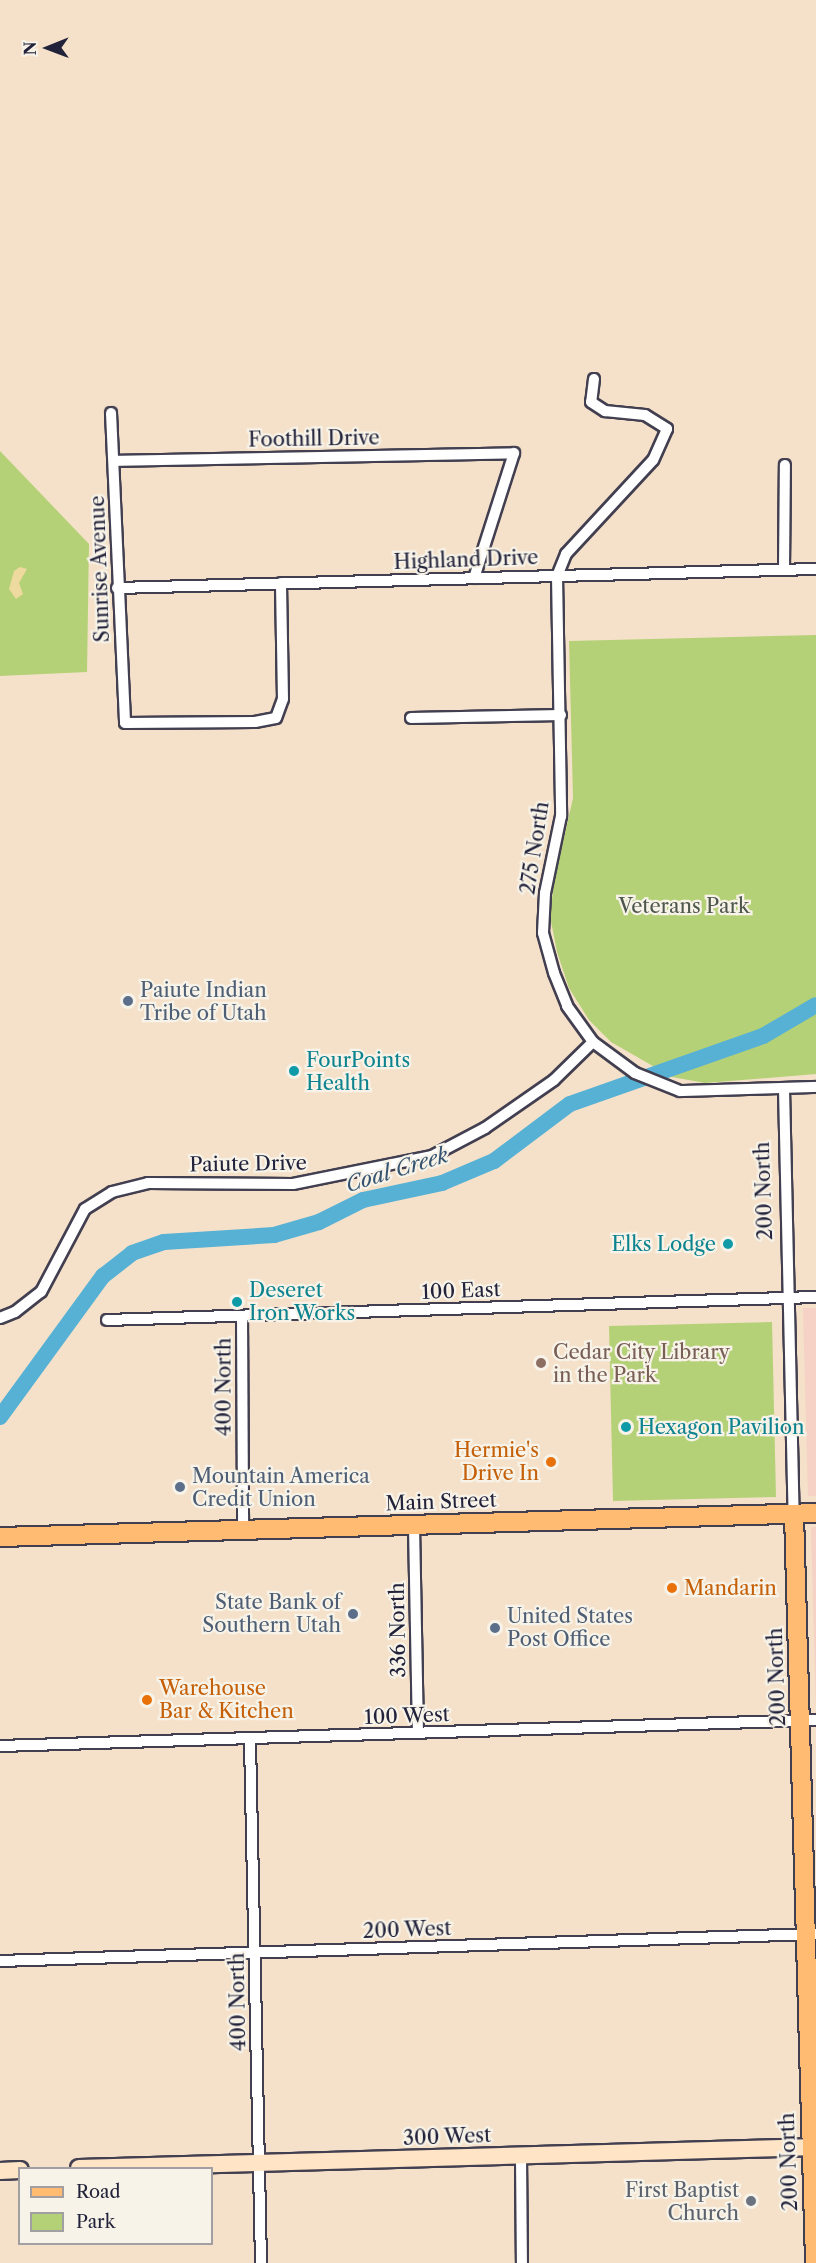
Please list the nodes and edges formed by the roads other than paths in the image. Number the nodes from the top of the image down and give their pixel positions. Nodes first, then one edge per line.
1 (594, 379) dead end
2 (111, 413) dead end
3 (114, 460) junction
4 (785, 465) dead end
5 (816, 569) edge
6 (784, 570) junction
7 (558, 576) junction
8 (474, 578) junction
9 (281, 583) junction
10 (117, 588) junction
11 (561, 715) junction
12 (411, 718) dead end
13 (593, 1042) junction
14 (816, 1088) edge
15 (784, 1089) junction
16 (816, 1297) edge
17 (789, 1298) junction
18 (242, 1316) junction
19 (0, 1318) edge
20 (107, 1320) dead end
21 (816, 1513) edge
22 (794, 1514) junction
23 (414, 1526) junction
24 (243, 1531) junction
25 (0, 1537) edge
26 (809, 1720) edge
27 (418, 1733) junction
28 (250, 1741) junction
29 (0, 1746) edge
30 (811, 1934) edge
31 (255, 1953) junction
32 (0, 1961) edge
33 (814, 2147) edge
34 (521, 2156) junction
35 (259, 2163) junction
36 (139, 2167) edge
37 (18, 2170) edge
38 (0, 2171) edge
39 (261, 2263) edge
40 (522, 2263) edge
41 (815, 2263) edge

1 - 7 street
2 - 3 street, Sunrise Avenue
3 - 8 street, Foothill Drive
3 - 10 street, Sunrise Avenue
4 - 6 street
5 - 6 street, Highland Drive
6 - 7 street, Highland Drive
7 - 8 street, Highland Drive
7 - 11 street, 275 North
8 - 9 street, Highland Drive
9 - 10 street, Highland Drive
9 - 10 street, Sunrise Avenue
11 - 12 street
11 - 13 street, 275 North
13 - 15 street, 275 North
13 - 19 street, Paiute Drive
14 - 15 street
15 - 17 street, 200 North
16 - 17 street, 100 East
17 - 18 street, 100 East
17 - 22 street, 200 North
18 - 20 street, 100 East
18 - 24 street, 400 North
21 - 22 main road, Main Street
22 - 23 main road, Main Street
22 - 26 main road, 200 North
23 - 24 main road, Main Street
23 - 27 street, 336 North
24 - 25 main road, Main Street
26 - 27 street, 100 West
26 - 30 main road, 200 North
27 - 28 street, 100 West
28 - 29 street, 100 West
28 - 31 street, 400 North
30 - 31 street, 200 West
30 - 33 main road, 200 North
31 - 32 street, 200 West
31 - 35 street, 400 North
33 - 34 street, 300 West
33 - 41 main road, 200 North
34 - 35 street, 300 West
34 - 40 street
35 - 36 street, 300 West
35 - 39 street, 400 North
37 - 38 street

